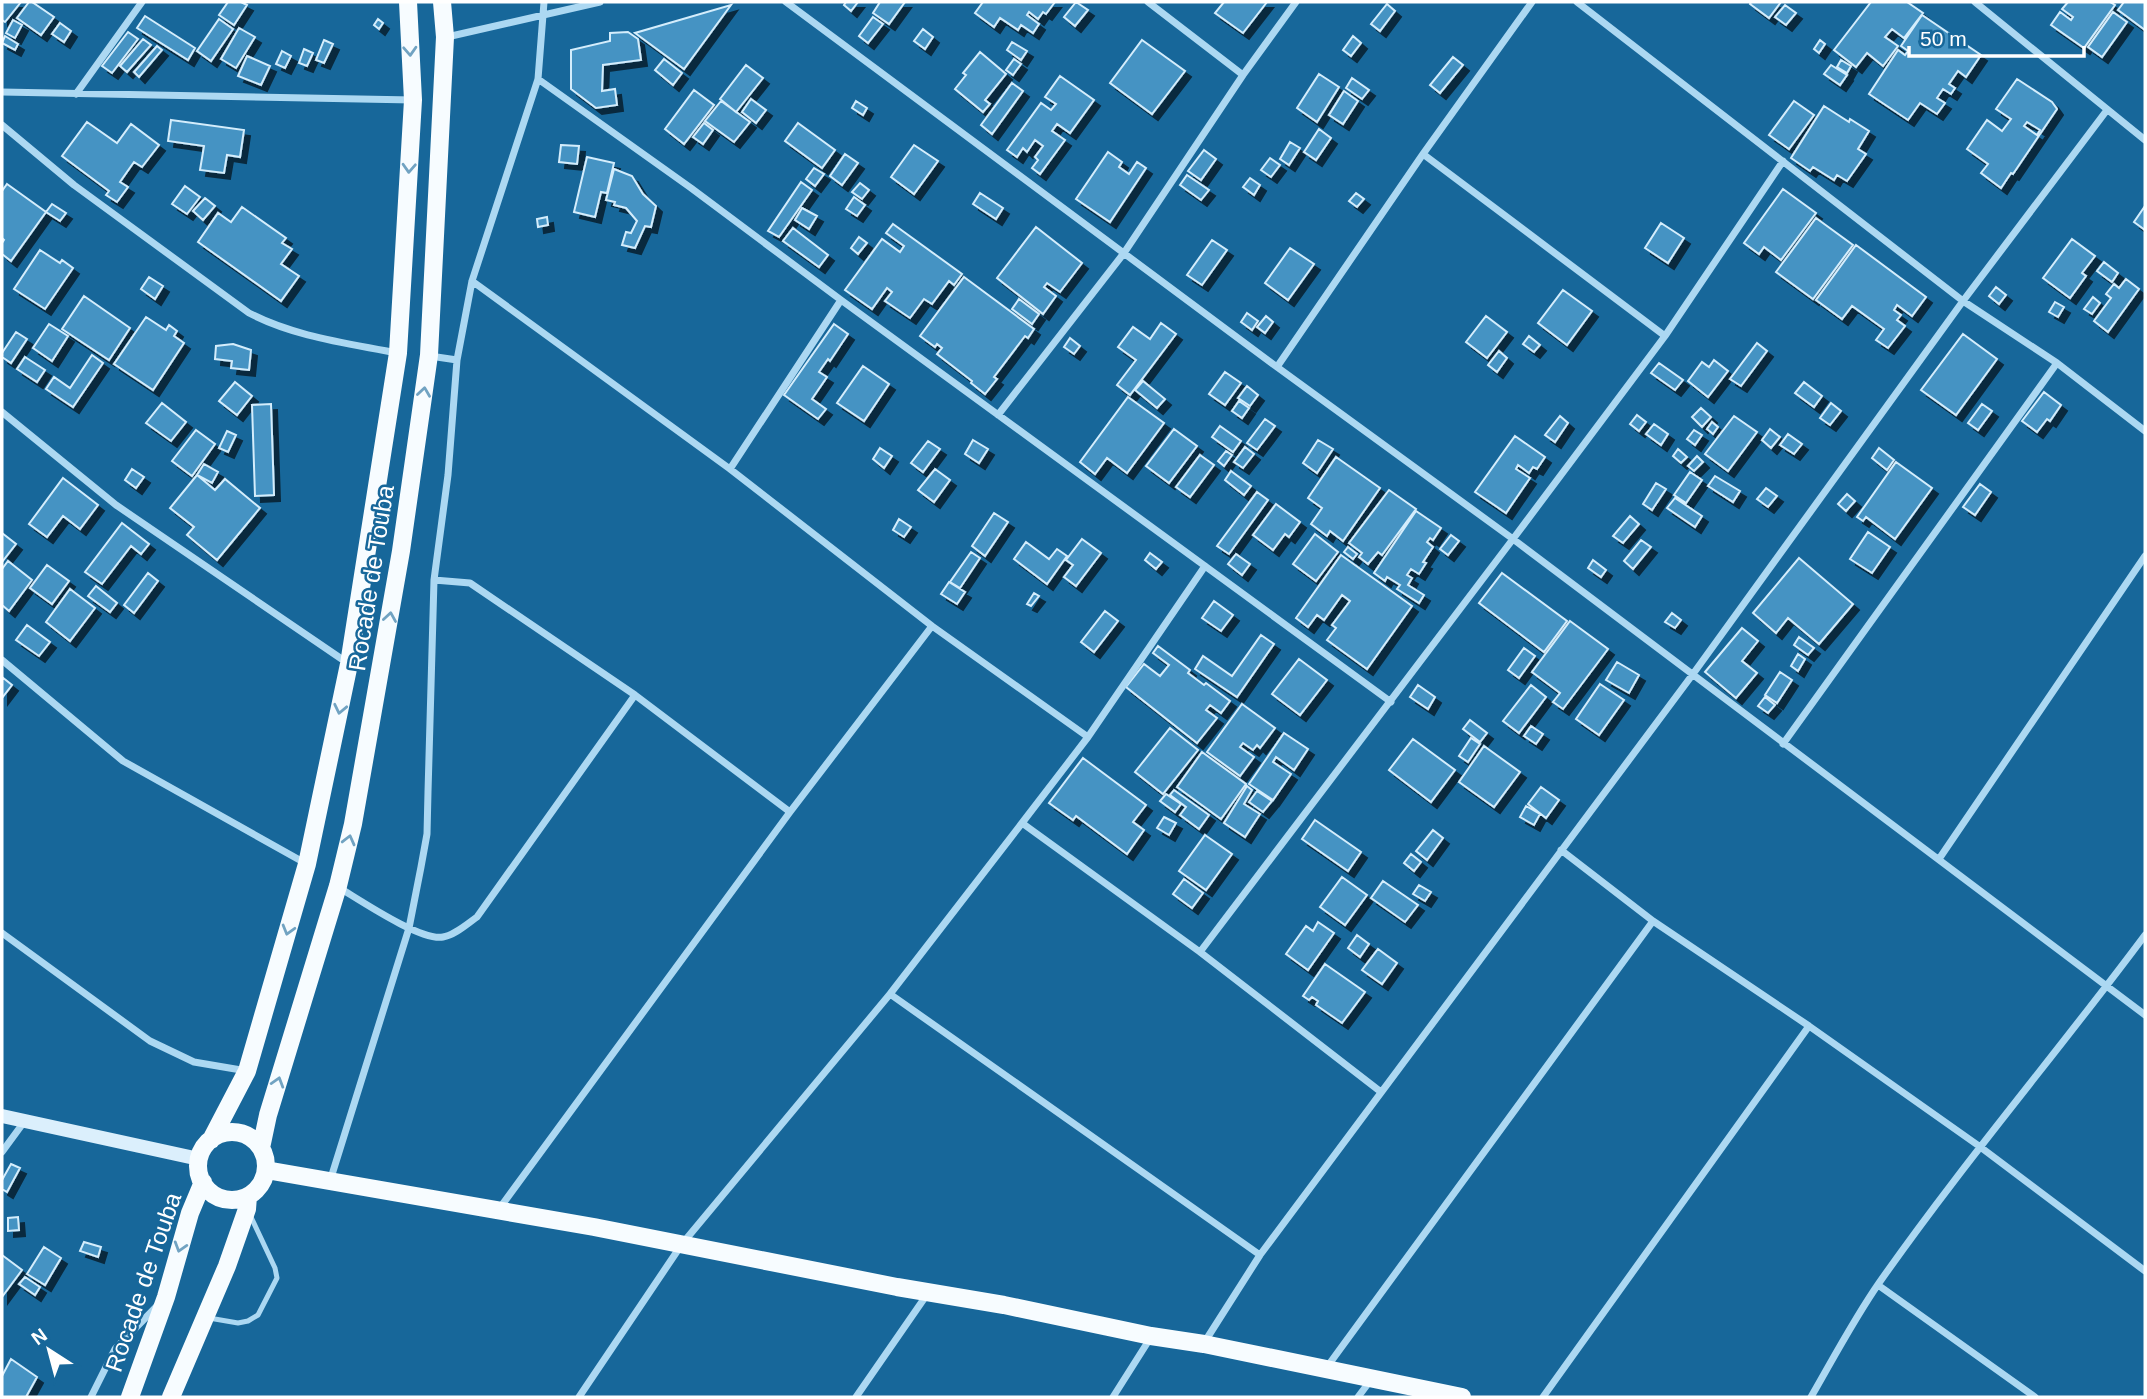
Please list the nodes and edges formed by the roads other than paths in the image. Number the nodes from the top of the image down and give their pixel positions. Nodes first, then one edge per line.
1 (142, 2) edge
2 (408, 2) edge
3 (443, 2) edge
4 (544, 2) edge
5 (600, 2) edge
6 (786, 2) edge
7 (1148, 2) edge
8 (1296, 2) edge
9 (1532, 2) edge
10 (1577, 2) edge
11 (1975, 2) edge
12 (544, 15) junction
13 (444, 37) junction
14 (1243, 75) junction
15 (538, 79) junction
16 (2, 92) edge
17 (76, 94) junction
18 (412, 100) junction
19 (2107, 110) junction
20 (2, 125) edge
21 (2145, 139) edge
22 (1423, 154) junction
23 (1783, 161) junction
24 (1124, 253) junction
25 (472, 281) junction
26 (841, 300) junction
27 (1963, 301) junction
28 (1665, 336) junction
29 (398, 354) junction
30 (429, 355) junction
31 (457, 360) junction
32 (2057, 363) junction
33 (1277, 367) junction
34 (2, 412) edge
35 (998, 415) junction
36 (2145, 431) edge
37 (730, 468) junction
38 (1513, 539) junction
39 (2145, 556) edge
40 (1205, 566) junction
41 (434, 580) junction
42 (932, 625) junction
43 (2, 660) edge
44 (349, 664) junction
45 (1693, 674) junction
46 (635, 695) junction
47 (1391, 702) junction
48 (1088, 737) junction
49 (1783, 744) junction
50 (790, 812) junction
51 (1022, 823) junction
52 (1561, 850) junction
53 (1939, 859) junction
54 (307, 864) junction
55 (338, 887) junction
56 (1653, 921) junction
57 (409, 928) junction
58 (2, 933) edge
59 (2145, 935) edge
60 (1200, 952) junction
61 (2107, 986) junction
62 (890, 994) junction
63 (2145, 1015) edge
64 (1809, 1026) junction
65 (247, 1071) junction
66 (1381, 1092) junction
67 (2, 1116) edge
68 (25, 1120) junction
69 (211, 1140) junction
70 (1979, 1146) junction
71 (261, 1148) junction
72 (2, 1152) edge
73 (199, 1159) junction
74 (266, 1170) junction
75 (330, 1181) junction
76 (203, 1182) junction
77 (248, 1202) junction
78 (498, 1210) junction
79 (682, 1244) junction
80 (1260, 1255) junction
81 (2145, 1270) edge
82 (1878, 1285) junction
83 (928, 1292) junction
84 (166, 1297) junction
85 (205, 1318) junction
86 (1151, 1336) junction
87 (1204, 1344) junction
88 (1326, 1368) junction
89 (1372, 1378) junction
90 (91, 1397) edge
91 (130, 1397) edge
92 (171, 1397) edge
93 (579, 1397) edge
94 (856, 1397) edge
95 (1113, 1397) edge
96 (1358, 1397) edge
97 (1462, 1397) edge
98 (1543, 1397) edge
99 (1811, 1397) edge
100 (2035, 1397) edge

1 - 17 street
2 -> 18 main road, Rocade de Touba
3 - 13 main road, Rocade de Touba
4 - 12 street
5 - 12 street
6 - 24 street
7 - 14 street
8 - 14 street
9 - 22 street
10 - 23 street
11 - 19 street
12 - 13 street
12 - 15 street
13 - 30 main road, Rocade de Touba
14 - 24 street
15 - 25 street
15 - 26 street
16 - 17 street
17 - 18 street
18 -> 29 main road, Rocade de Touba
19 - 21 street
19 - 27 street
20 - 29 street
22 - 28 street
22 - 33 street
23 - 27 street
23 - 28 street
24 - 33 street
24 - 35 street
25 - 31 street
25 - 37 street
26 - 35 street
26 - 37 street
27 - 32 street
27 - 45 street
28 - 38 street
29 - 44 main road, Rocade de Touba
30 - 31 street
55 -> 30 main road, Rocade de Touba
31 - 41 street
32 - 36 street
32 - 49 street
33 - 38 street
34 - 44 street
35 - 40 street
37 - 42 street
38 - 45 street
38 - 47 street
39 - 53 street
40 - 47 street
40 - 48 street
41 - 46 street
41 - 57 street
42 - 48 street
42 - 50 street
43 - 54 street
44 -> 54 main road, Rocade de Touba
45 - 49 street
45 - 52 street
46 - 50 street
46 - 57 street
47 - 60 street
48 - 51 street
49 - 53 street
50 - 78 street
51 - 60 street
51 - 62 street
52 - 56 street
52 - 66 street
53 - 61 street
54 -> 65 main road, Rocade de Touba
55 - 57 street
71 -> 55 main road, Rocade de Touba
56 - 64 street
56 - 88 street
57 - 75 street
58 - 65 street
59 - 61 street
60 - 66 street
61 - 63 street
61 - 70 street
62 - 79 street
62 - 80 street
64 - 70 street
64 - 98 street
65 - 69 main road, Rocade de Touba
66 - 80 street
67 - 68 main road
68 - 72 street
68 - 73 main road
69 - 71 main road
69 - 73 main road
70 - 81 street
70 - 82 street
71 - 74 main road
73 - 76 main road
74 - 75 main road
74 - 77 main road
75 - 78 main road
76 - 77 main road
76 -> 84 main road, Rocade de Touba
77 - 85 main road
77 - 85 lane
78 - 79 main road
79 - 83 main road
79 - 93 street
80 - 87 street
82 - 99 street
82 - 100 street
83 - 86 main road
83 - 94 street
84 - 90 street
84 - 91 main road, Rocade de Touba
85 - 92 main road
86 - 87 main road
86 - 95 street
87 - 88 main road
88 - 89 main road
89 - 96 street
89 - 97 main road

